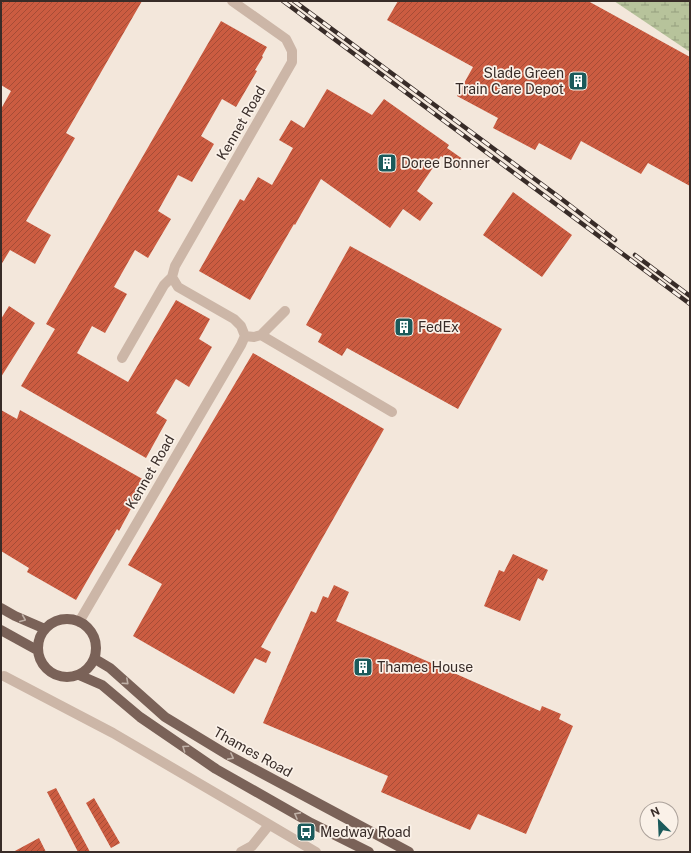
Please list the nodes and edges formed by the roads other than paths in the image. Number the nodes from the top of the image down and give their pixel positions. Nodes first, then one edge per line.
1 (232, 1) edge
2 (172, 277) junction
3 (285, 311) dead end
4 (261, 335) junction
5 (245, 336) junction
6 (122, 358) dead end
7 (392, 412) dead end
8 (1, 608) edge
9 (79, 622) junction
10 (45, 629) junction
11 (1, 630) edge
12 (38, 650) junction
13 (95, 659) junction
14 (79, 675) junction
15 (4, 676) dead end
16 (269, 825) junction
17 (241, 852) edge
18 (316, 852) edge
19 (369, 852) edge
20 (410, 852) edge

1 - 2 street, Kennet Road
2 - 5 street
2 - 6 street, Kennet Road
3 - 4 street
4 - 5 street
4 - 7 street
5 - 9 street, Kennet Road
8 -> 10 main road
9 - 10 main road
9 - 13 main road
10 - 12 main road
11 - 12 main road
12 - 14 main road
13 - 14 main road
13 -> 20 main road, Thames Road
19 -> 14 main road
15 - 16 street
16 - 17 street
16 - 18 street

